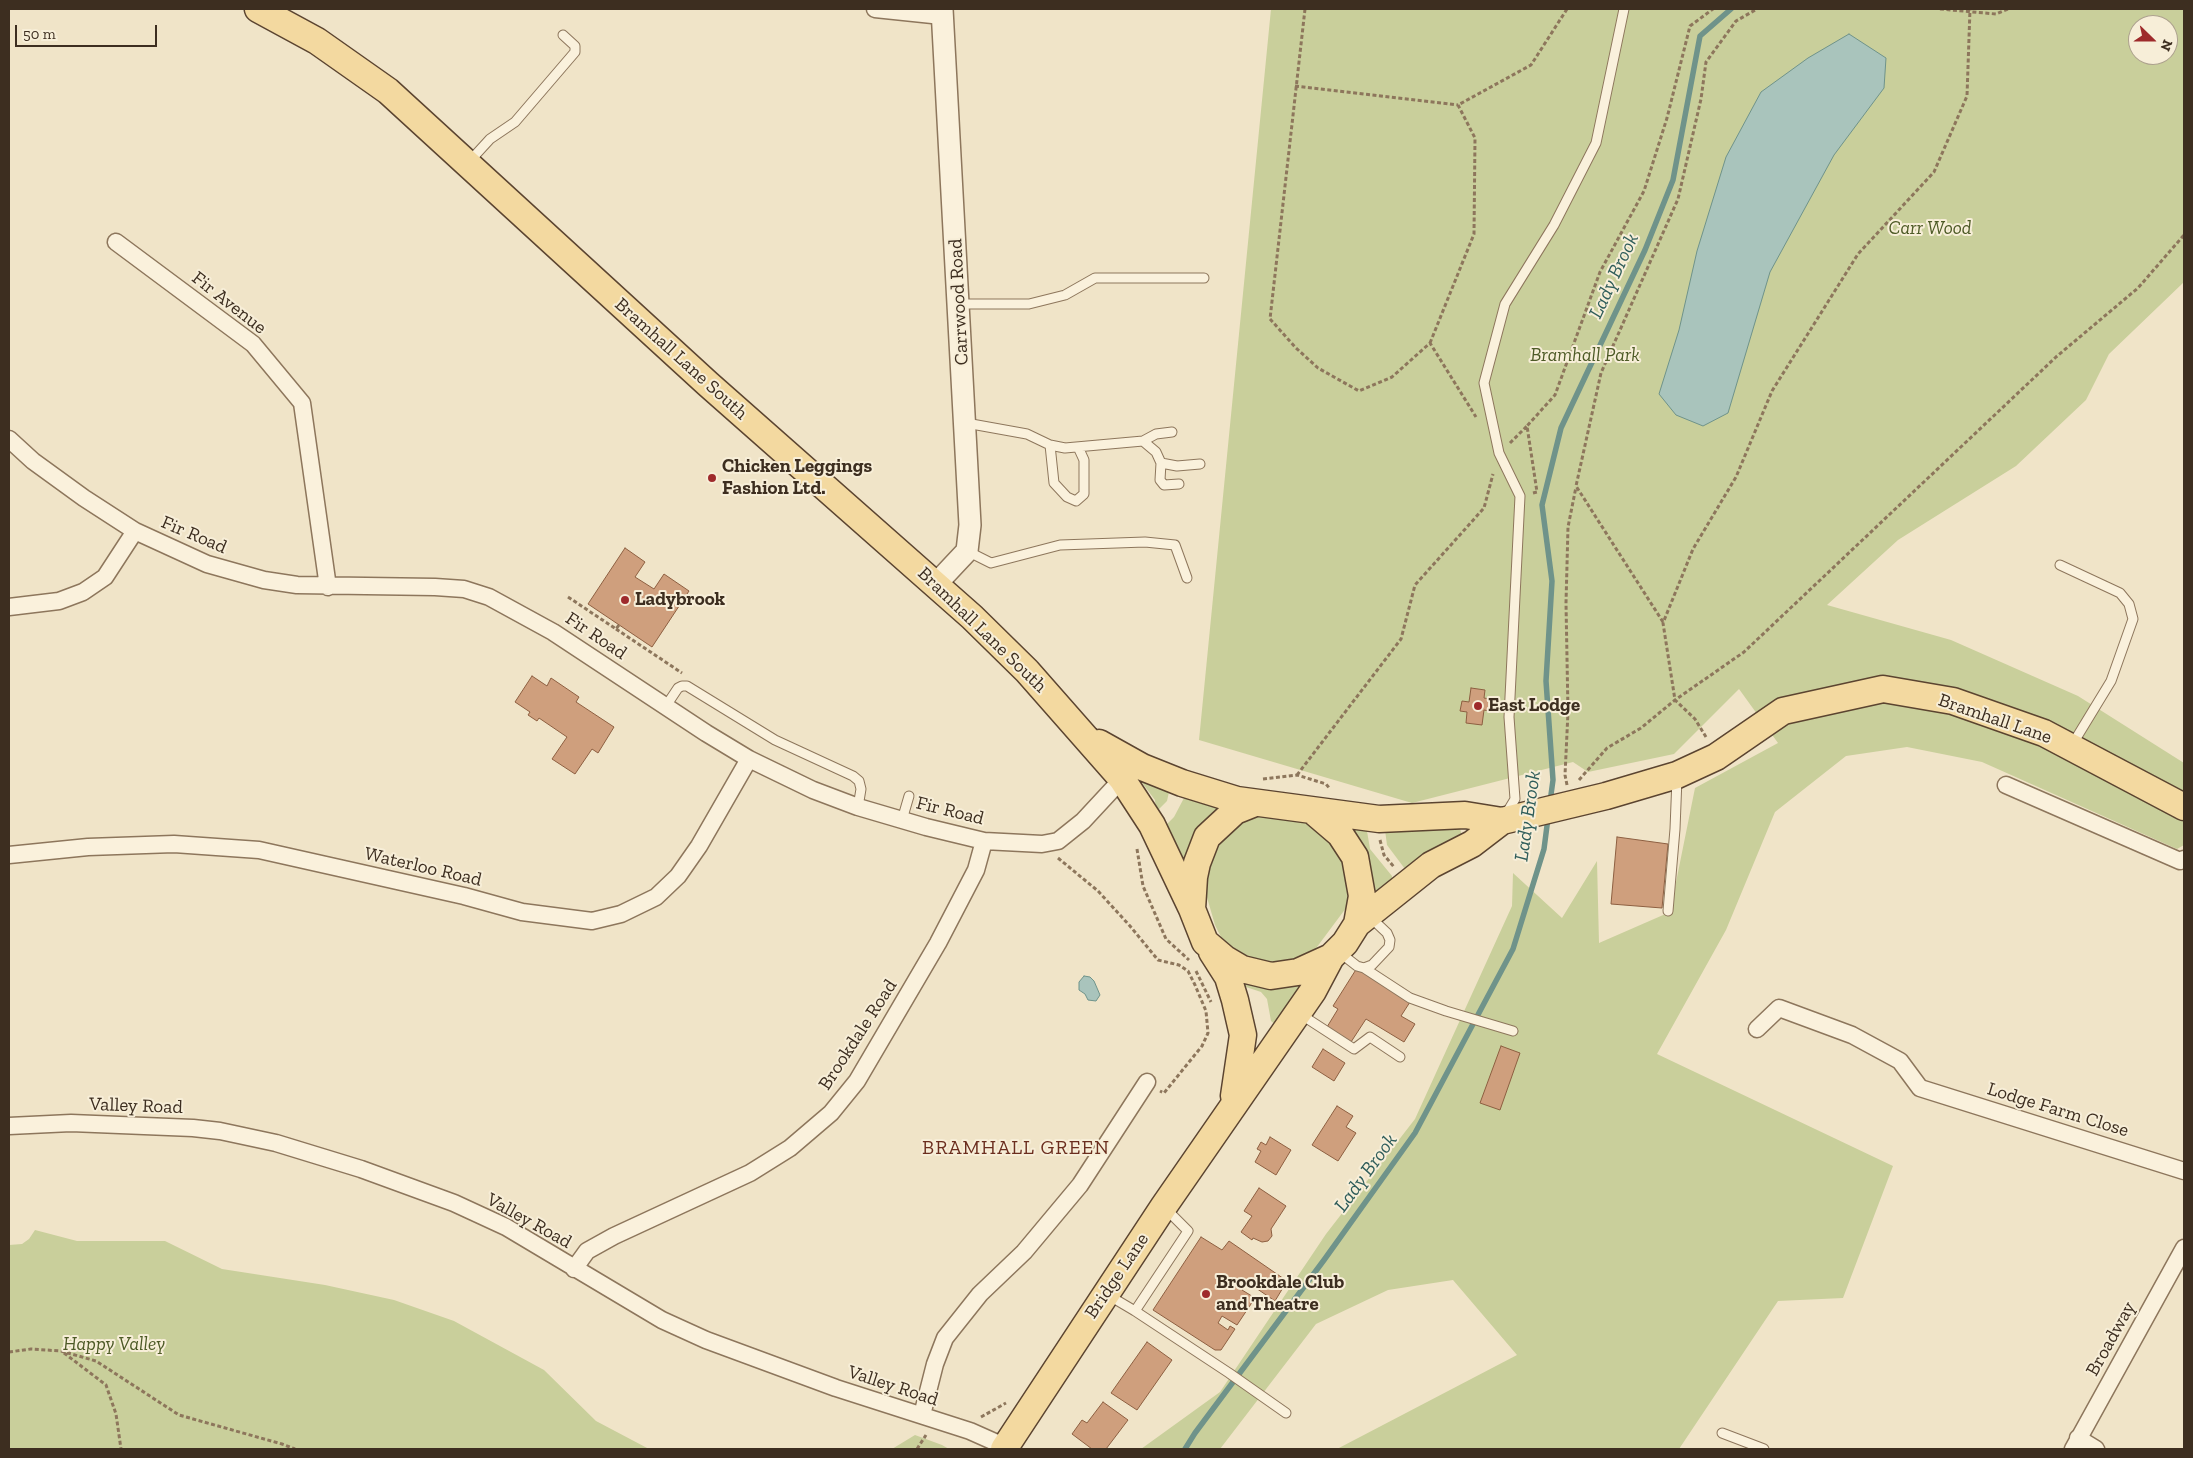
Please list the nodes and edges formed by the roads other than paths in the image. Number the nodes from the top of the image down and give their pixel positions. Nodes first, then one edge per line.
1 (258, 9) edge
2 (875, 9) edge
3 (1624, 9) edge
4 (942, 12) edge
5 (563, 34) dead end
6 (467, 164) junction
7 (116, 242) dead end
8 (1204, 278) dead end
9 (959, 304) junction
10 (966, 423) junction
11 (1172, 432) dead end
12 (9, 439) edge
13 (1143, 441) junction
14 (1050, 445) junction
15 (1078, 447) junction
16 (1161, 464) junction
17 (1200, 464) dead end
18 (1179, 484) dead end
19 (135, 531) junction
20 (967, 551) junction
21 (2060, 565) dead end
22 (1187, 578) dead end
23 (936, 584) junction
24 (328, 587) junction
25 (9, 607) edge
26 (666, 706) junction
27 (2070, 747) junction
28 (749, 759) junction
29 (1132, 773) junction
30 (1677, 775) junction
31 (2006, 785) dead end
32 (1256, 791) junction
33 (909, 796) dead end
34 (858, 807) junction
35 (2184, 808) edge
36 (1313, 811) junction
37 (1511, 818) junction
38 (902, 820) junction
39 (984, 841) junction
40 (9, 855) edge
41 (2184, 859) edge
42 (1192, 909) junction
43 (1668, 911) dead end
44 (1363, 920) junction
45 (1198, 951) junction
46 (1334, 954) junction
47 (1364, 968) junction
48 (1298, 1012) junction
49 (1757, 1029) dead end
50 (1513, 1031) dead end
51 (1400, 1057) dead end
52 (1147, 1082) road end
53 (1233, 1104) junction
54 (9, 1126) edge
55 (2184, 1171) edge
56 (1164, 1206) junction
57 (2184, 1248) edge
58 (574, 1269) junction
59 (1105, 1293) junction
60 (1135, 1311) junction
61 (1286, 1413) dead end
62 (922, 1415) junction
63 (1722, 1433) dead end
64 (2076, 1444) edge
65 (1005, 1448) edge
66 (1764, 1449) edge
67 (2096, 1449) edge

1 - 6 main road, Bramhall Lane South
2 - 4 street
3 - 37 lane
4 - 9 street, Carrwood Road
5 - 6 lane
6 - 23 main road, Bramhall Lane South
7 - 24 street, Fir Avenue
8 - 9 lane
9 - 10 street, Carrwood Road
10 - 14 lane
10 - 20 street, Carrwood Road
11 - 13 lane
12 - 19 street, Fir Road
13 - 15 lane
13 - 16 lane
14 - 15 lane
14 - 15 lane
16 - 17 lane
16 - 18 lane
19 - 24 street, Fir Road
19 - 25 street
20 - 22 lane
20 - 23 street
21 - 27 lane
23 - 29 main road, Bramhall Lane South
24 - 26 street, Fir Road
26 - 28 street, Fir Road
26 - 34 lane
27 - 30 main road, Bramhall Lane
27 - 35 main road, Bramhall Lane
28 - 34 street, Fir Road
28 - 40 street, Waterloo Road
29 - 32 main road, Bramhall Lane South
29 - 39 street, Fir Road
29 - 42 main road, Bramhall Lane South
30 - 37 main road
30 - 43 lane
31 - 41 street
32 - 36 main road
32 - 42 main road
33 - 38 lane
34 - 38 street, Fir Road
36 - 37 main road
36 - 44 main road
37 - 44 main road
38 - 39 street, Fir Road
39 - 58 street, Brookdale Road
42 - 45 main road
44 - 46 main road
44 - 47 lane
45 - 46 main road
45 - 53 main road, Bridge Lane
46 - 47 lane
46 - 48 main road, Bridge Lane
47 - 50 lane
48 - 51 lane
48 - 53 main road, Bridge Lane
49 - 55 street, Lodge Farm Close
52 - 62 street
53 - 56 main road, Bridge Lane
54 - 58 street, Valley Road
56 - 59 main road, Bridge Lane
56 - 60 lane
57 - 64 street, Broadway
58 - 62 street, Valley Road
59 - 60 lane
59 - 65 main road, Bridge Lane
60 - 61 lane
62 - 65 street, Valley Road
63 - 66 lane
64 - 67 street

